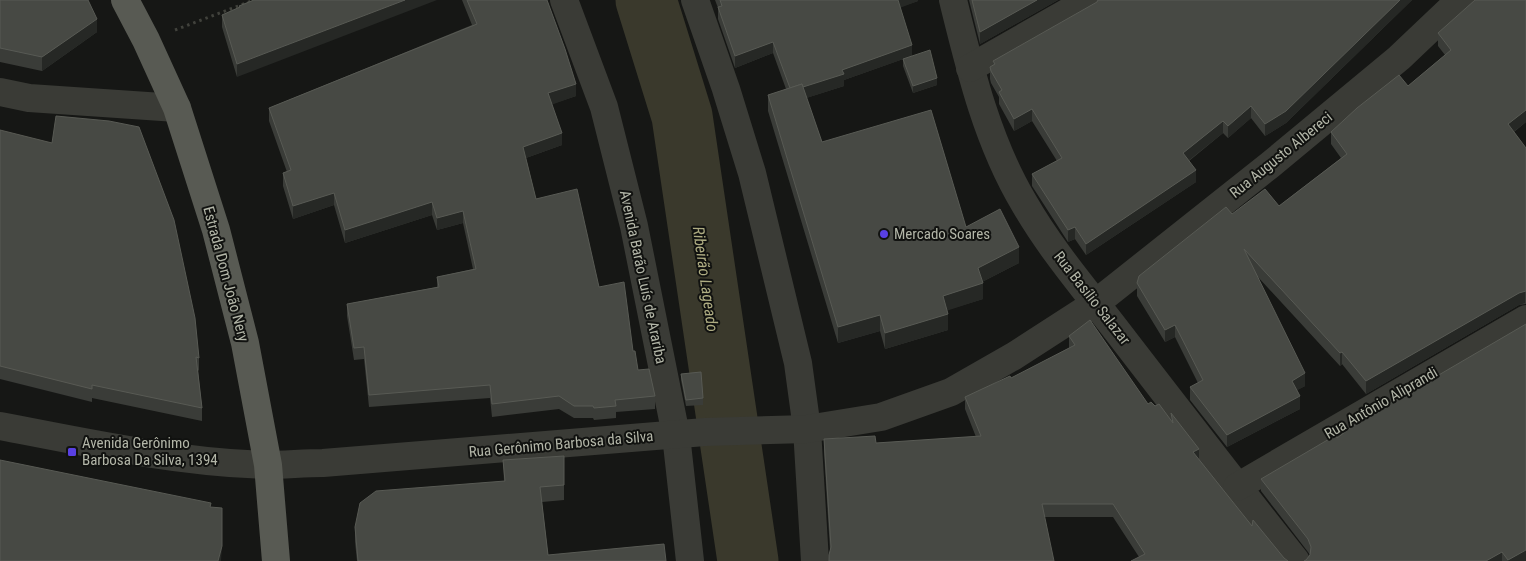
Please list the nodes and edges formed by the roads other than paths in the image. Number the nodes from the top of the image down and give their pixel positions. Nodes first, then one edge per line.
1 (125, 0) edge
2 (564, 0) edge
3 (696, 0) edge
4 (953, 0) edge
5 (1089, 0) edge
6 (1460, 0) edge
7 (970, 68) junction
8 (0, 92) edge
9 (177, 108) junction
10 (1096, 303) junction
11 (1526, 319) edge
12 (0, 426) edge
13 (807, 429) junction
14 (676, 435) junction
15 (268, 465) junction
16 (1237, 487) junction
17 (276, 561) edge
18 (690, 561) edge
19 (815, 561) edge
20 (1296, 561) edge

1 - 9 main road, Estrada Dom João Nery
2 - 14 street, Avenida Barão Luís de Arariba
3 - 13 street
4 - 7 street, Rua Basílio Salazar
5 - 7 street
6 - 10 street, Rua Augusto Albereci
7 - 10 street, Rua Basílio Salazar
8 - 9 street
9 - 15 main road, Estrada Dom João Nery
10 - 13 street, Rua Gerônimo Barbosa da Silva
10 - 16 street, Rua Basílio Salazar
11 - 16 street, Rua Antônio Aliprandi
12 - 15 street, Rua Gerônimo Barbosa da Silva
13 - 14 street, Rua Gerônimo Barbosa da Silva
13 - 19 street
14 - 15 street, Rua Gerônimo Barbosa da Silva
14 - 18 street, Avenida Barão Luís de Arariba
15 - 17 main road, Estrada Dom João Nery
16 - 20 street, Rua Basílio Salazar

